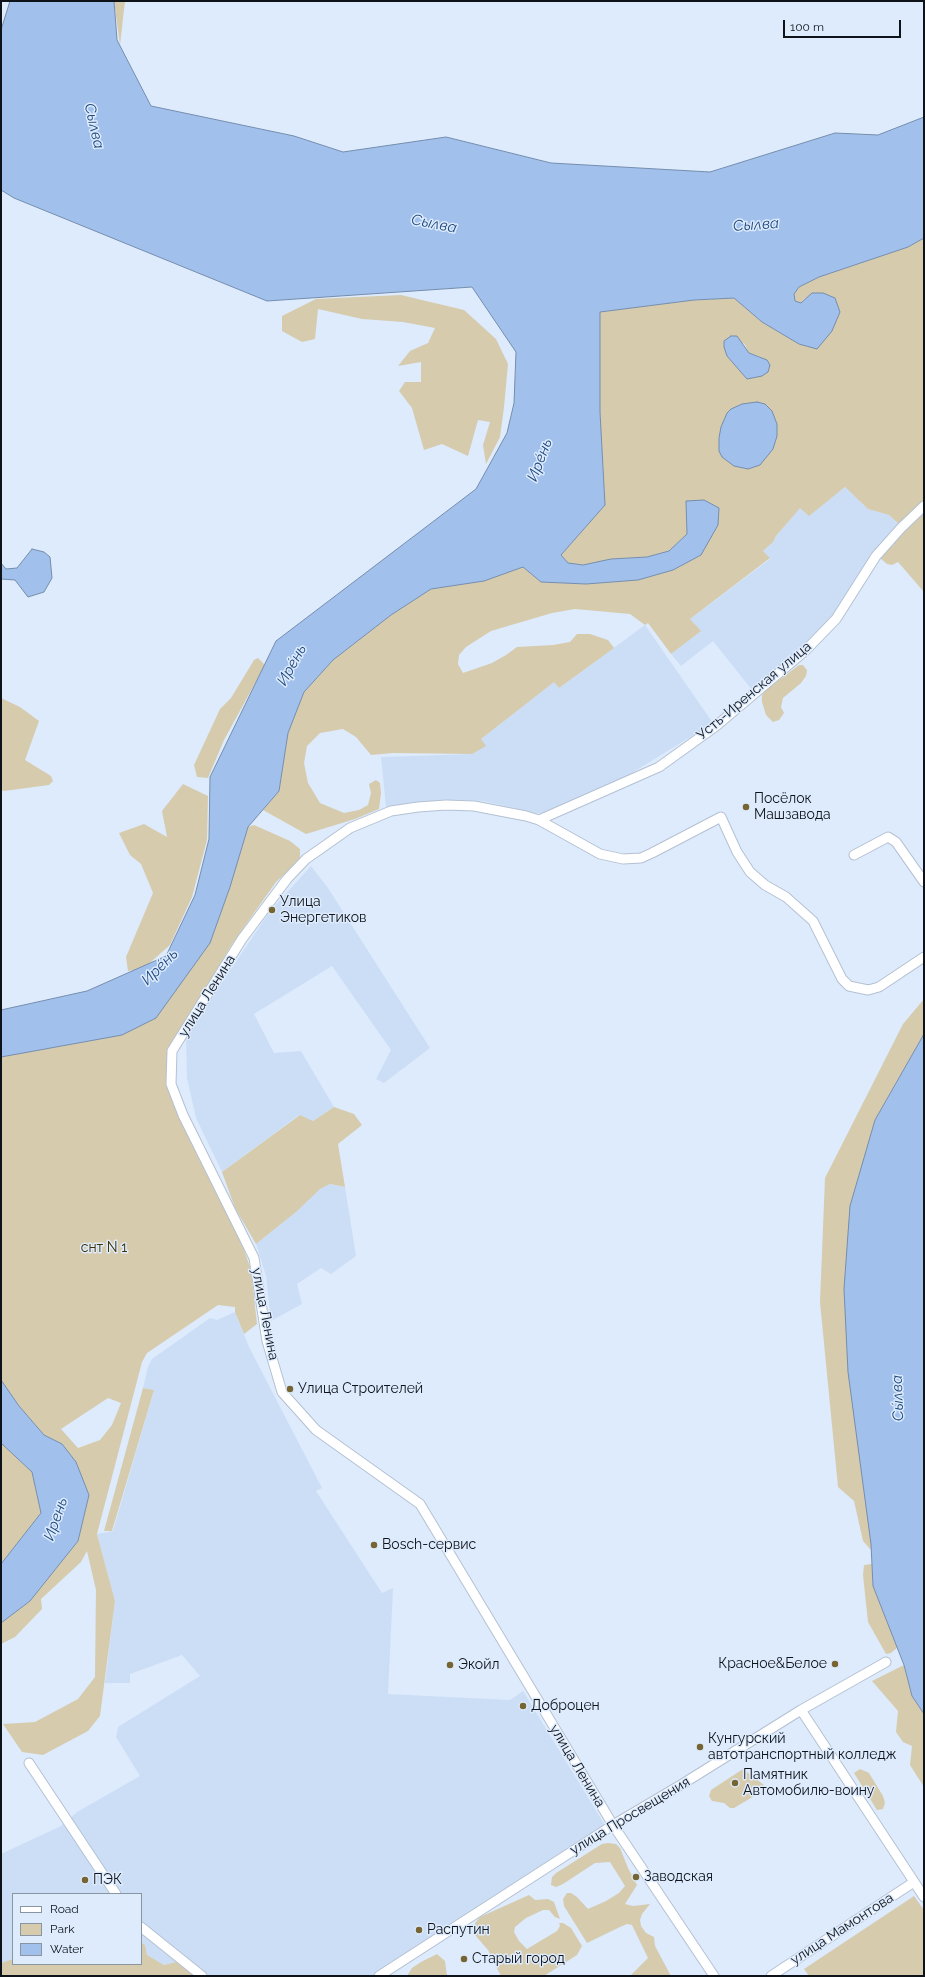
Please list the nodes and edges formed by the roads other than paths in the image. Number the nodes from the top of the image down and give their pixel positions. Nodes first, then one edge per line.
1 (924, 506) edge
2 (539, 820) junction
3 (854, 855) dead end
4 (924, 882) edge
5 (924, 957) edge
6 (886, 1662) dead end
7 (801, 1710) junction
8 (29, 1763) dead end
9 (612, 1825) junction
10 (914, 1882) junction
11 (115, 1893) edge
12 (924, 1897) edge
13 (142, 1928) edge
14 (712, 1975) edge
15 (202, 1976) edge
16 (380, 1976) edge
17 (771, 1976) edge

1 - 2 street, Усть-Иренская улица
2 - 5 street
2 - 9 street, улица Ленина
3 - 4 street
6 - 7 street, улица Просвещения
7 - 9 street, улица Просвещения
7 - 10 street
8 - 11 street
9 - 14 street, улица Ленина
9 - 16 street, улица Просвещения
10 - 12 street
10 - 17 street, улица Мамонтова
13 - 15 street

